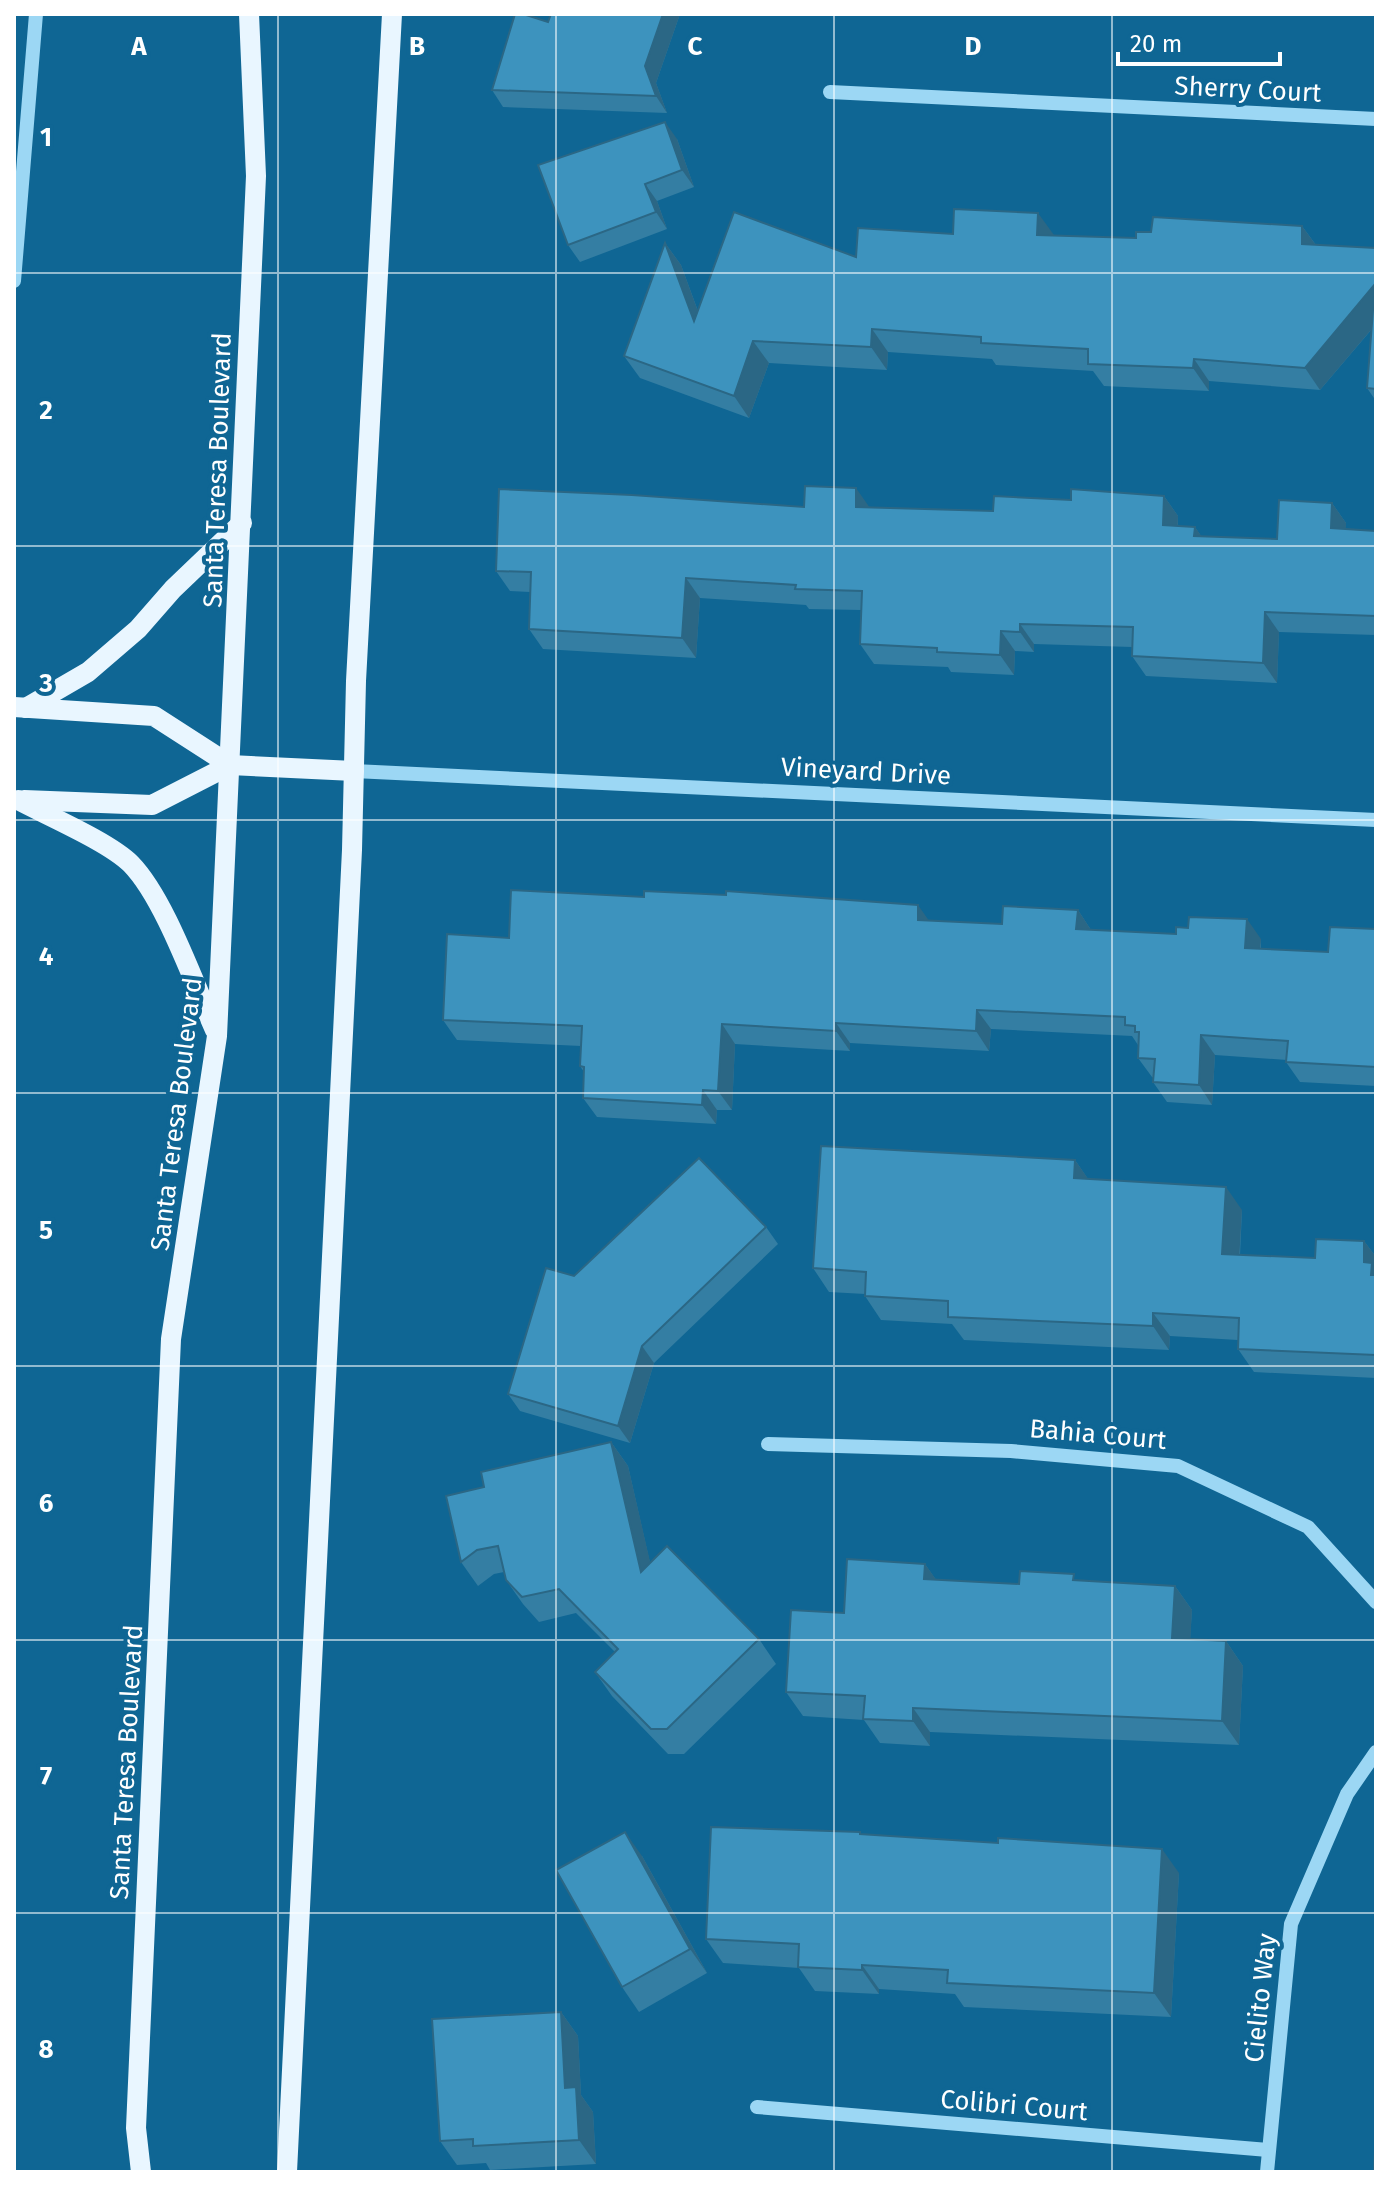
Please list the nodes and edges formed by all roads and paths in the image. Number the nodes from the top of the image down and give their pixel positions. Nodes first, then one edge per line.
1 (36, 14) edge
2 (249, 14) edge
3 (392, 14) edge
4 (830, 92) dead end
5 (1376, 119) edge
6 (14, 281) edge
7 (242, 523) junction
8 (20, 707) edge
9 (230, 765) junction
10 (354, 771) junction
11 (16, 800) edge
12 (1376, 820) edge
13 (217, 1036) junction
14 (768, 1444) dead end
15 (1376, 1602) edge
16 (1376, 1752) edge
17 (757, 2107) dead end
18 (1268, 2150) junction
19 (141, 2172) edge
20 (287, 2172) edge
21 (1267, 2172) edge

1 - 6 street
2 - 7 main road, Santa Teresa Boulevard
3 - 10 main road
4 - 5 street, Sherry Court
7 - 8 main road
7 - 9 main road, Santa Teresa Boulevard
8 - 9 main road
9 - 10 main road
9 - 11 main road
9 - 13 main road, Santa Teresa Boulevard
10 - 12 street, Vineyard Drive
10 - 20 main road
11 - 13 main road
13 - 19 main road, Santa Teresa Boulevard
14 - 15 street, Bahia Court
16 - 18 street, Cielito Way
17 - 18 street, Colibri Court
18 - 21 street, Cielito Way

